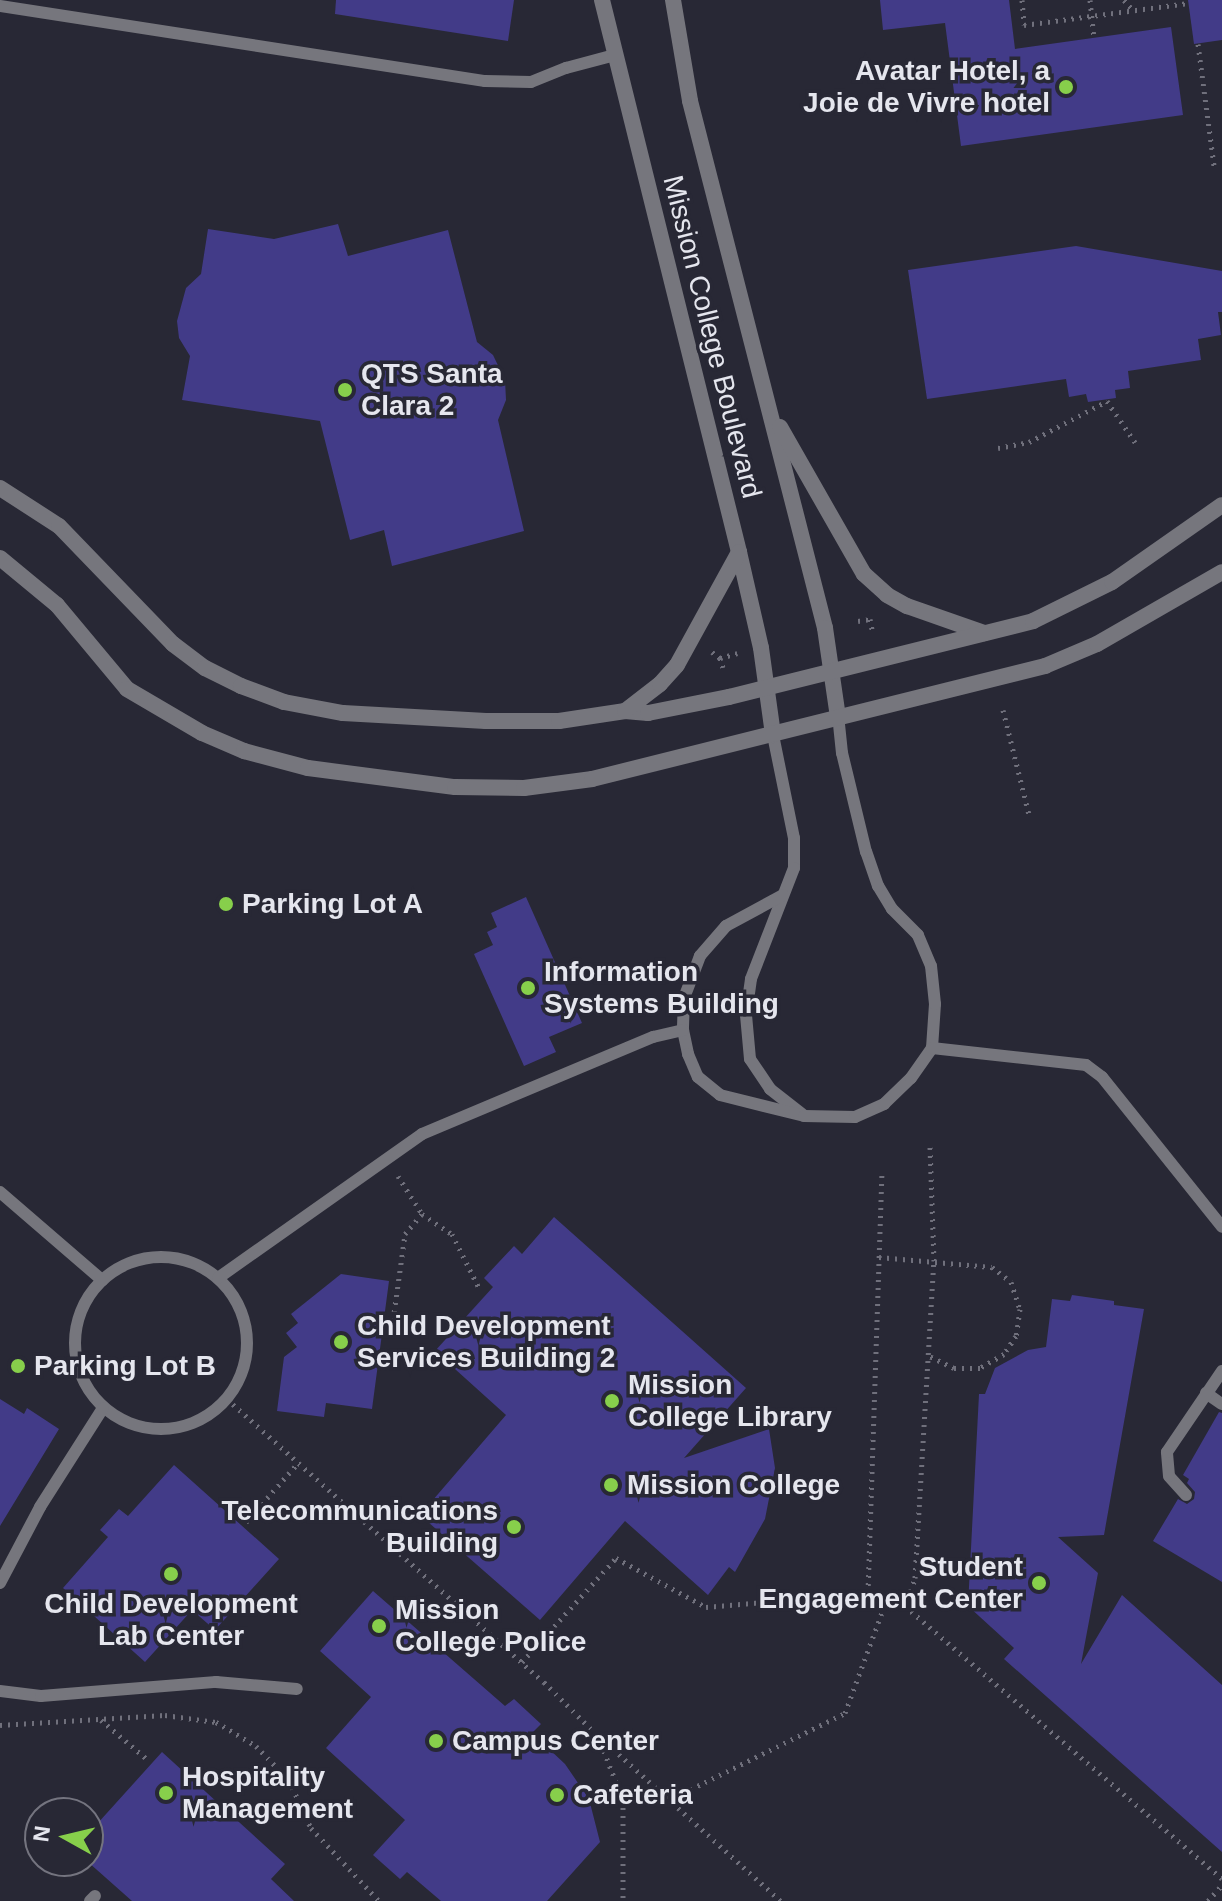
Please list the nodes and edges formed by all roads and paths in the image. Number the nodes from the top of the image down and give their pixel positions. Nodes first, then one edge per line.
1 (602, 0) edge
2 (673, 0) edge
3 (1022, 0) edge
4 (1090, 0) edge
5 (1124, 0) edge
6 (1189, 3) dead end
7 (0, 6) edge
8 (1133, 10) junction
9 (1092, 15) junction
10 (1094, 38) dead end
11 (1198, 44) dead end
12 (615, 55) junction
13 (1214, 166) dead end
14 (773, 414) junction
15 (1135, 442) dead end
16 (998, 448) dead end
17 (0, 488) edge
18 (1222, 505) edge
19 (739, 552) junction
20 (0, 558) edge
21 (1221, 575) edge
22 (858, 621) dead end
23 (873, 634) dead end
24 (985, 634) junction
25 (712, 652) dead end
26 (737, 653) dead end
27 (720, 658) junction
28 (723, 668) dead end
29 (832, 671) junction
30 (766, 687) junction
31 (1003, 710) dead end
32 (625, 711) junction
33 (838, 717) junction
34 (773, 735) junction
35 (1029, 814) dead end
36 (783, 895) junction
37 (683, 1030) junction
38 (932, 1048) junction
39 (804, 1116) junction
40 (930, 1147) dead end
41 (387, 1158) junction
42 (882, 1172) dead end
43 (0, 1192) edge
44 (422, 1214) junction
45 (1222, 1227) edge
46 (879, 1257) junction
47 (934, 1261) junction
48 (218, 1278) junction
49 (102, 1280) junction
50 (479, 1288) dead end
51 (392, 1328) dead end
52 (929, 1356) junction
53 (1222, 1371) edge
54 (1206, 1393) junction
55 (227, 1399) junction
56 (1222, 1404) edge
57 (103, 1408) junction
58 (298, 1463) junction
59 (1186, 1495) dead end
60 (246, 1522) dead end
61 (0, 1583) edge
62 (868, 1593) junction
63 (887, 1599) junction
64 (905, 1606) junction
65 (522, 1662) junction
66 (297, 1689) dead end
67 (0, 1691) edge
68 (101, 1719) junction
69 (0, 1725) edge
70 (598, 1736) junction
71 (147, 1759) dead end
72 (669, 1800) junction
73 (1222, 1879) edge
74 (1222, 1885) edge
75 (379, 1901) edge
76 (623, 1901) edge
77 (781, 1901) edge
78 (1208, 1901) edge

1 - 12 street, Mission College Boulevard
2 - 14 street, Mission College Boulevard
3 - 9 path
4 - 9 path
5 - 8 path
6 - 8 path
7 - 12 lane
8 - 9 path
9 - 10 path
11 - 13 path
12 - 19 street, Mission College Boulevard
14 - 24 street
14 - 29 street, Mission College Boulevard
15 - 16 path
17 - 32 street
18 - 24 street
19 - 30 street, Mission College Boulevard
19 - 32 street
20 - 34 street
21 - 33 street
22 - 23 path
24 - 29 street
25 - 27 path
26 - 27 path
27 - 28 path
29 - 30 street
29 - 33 street, Mission College Boulevard
30 - 32 street
30 - 34 street, Mission College Boulevard
31 - 35 path
33 - 34 street
33 - 38 lane
34 - 36 lane
36 - 37 lane
36 - 39 lane
37 - 39 lane
37 - 41 lane
38 - 39 lane
38 - 45 lane
40 - 47 path
41 - 44 path
41 - 48 lane
42 - 46 path
43 - 49 lane
44 - 50 path
44 - 51 path
46 - 47 path
46 - 62 path
47 - 52 path
47 - 52 path
48 - 49 lane
48 - 55 lane
49 - 57 lane
52 - 64 path
53 - 54 lane
54 - 56 lane
54 - 59 lane
55 - 57 lane
55 - 58 path
57 - 61 lane
58 - 60 path
58 - 65 path
62 - 63 path
62 - 65 path
63 - 64 path
63 - 72 path
64 - 73 path
65 - 70 path
66 - 67 lane
68 - 69 path
68 - 71 path
68 - 75 path
70 - 72 path
70 - 76 path
72 - 77 path
74 - 78 path

